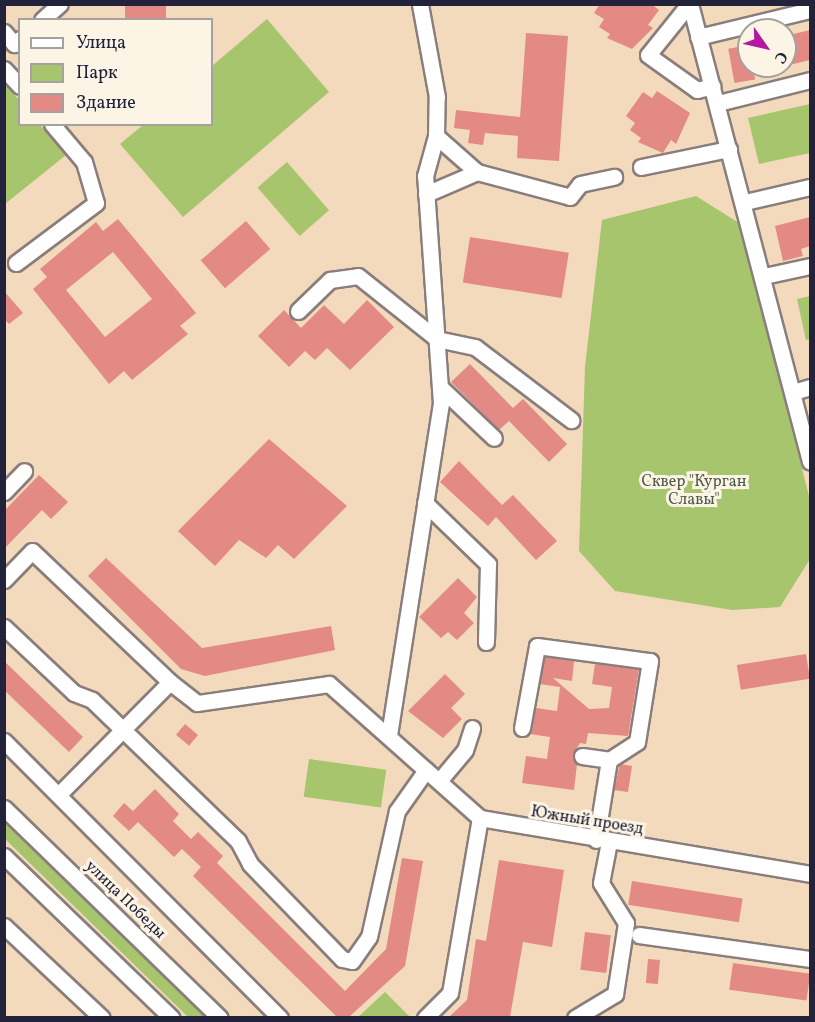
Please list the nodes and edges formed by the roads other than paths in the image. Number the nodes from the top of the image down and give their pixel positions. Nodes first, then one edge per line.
1 (60, 4) edge
2 (420, 4) edge
3 (690, 5) edge
4 (810, 10) edge
5 (44, 18) edge
6 (4, 32) edge
7 (698, 37) junction
8 (18, 41) edge
9 (4, 69) edge
10 (810, 80) edge
11 (18, 84) edge
12 (713, 87) junction
13 (718, 103) junction
14 (54, 126) edge
15 (436, 136) junction
16 (729, 149) junction
17 (641, 167) dead end
18 (477, 172) junction
19 (614, 177) dead end
20 (810, 187) edge
21 (426, 194) junction
22 (745, 202) junction
23 (16, 263) dead end
24 (810, 266) edge
25 (764, 276) junction
26 (298, 311) dead end
27 (437, 339) junction
28 (440, 387) junction
29 (810, 387) edge
30 (793, 392) junction
31 (571, 420) dead end
32 (494, 438) dead end
33 (810, 456) edge
34 (24, 471) dead end
35 (4, 492) edge
36 (425, 503) junction
37 (4, 580) edge
38 (4, 627) edge
39 (486, 642) dead end
40 (170, 682) junction
41 (122, 728) junction
42 (472, 728) dead end
43 (522, 728) dead end
44 (389, 735) junction
45 (4, 741) edge
46 (582, 756) dead end
47 (609, 760) junction
48 (426, 770) junction
49 (439, 781) junction
50 (59, 794) junction
51 (4, 808) edge
52 (480, 818) junction
53 (602, 841) junction
54 (4, 856) edge
55 (810, 874) edge
56 (4, 926) edge
57 (639, 935) dead end
58 (810, 958) edge
59 (102, 1017) edge
60 (172, 1017) edge
61 (220, 1017) edge
62 (280, 1017) edge
63 (425, 1017) edge
64 (575, 1017) edge

1 - 5 street
2 - 15 street
3 - 7 street
3 - 12 street
4 - 7 street
6 - 8 street
7 - 12 street
9 - 11 street
10 - 13 street
12 - 13 street
13 - 16 street
14 - 23 street
15 - 18 street
15 - 21 street
16 - 17 street
16 - 22 street
18 - 19 street
18 - 21 street
20 - 22 street
21 - 27 street
22 - 25 street
24 - 25 street
25 - 30 street
26 - 27 street
27 - 28 street
27 - 31 street
28 - 32 street
28 - 36 street
29 - 30 street
30 - 33 street
34 - 35 street
36 - 39 street
36 - 44 street
37 - 40 street
38 - 41 street
40 - 41 street
40 - 44 street
41 - 48 street
41 - 50 street
42 - 49 street
43 - 47 street
44 - 48 street
45 - 50 street
46 - 47 street
47 - 53 street
48 - 49 street
49 - 52 street
50 - 62 street
51 - 61 street, улица Победы
52 - 53 street, Южный проезд
52 - 63 street
53 - 55 street, Южный проезд
53 - 64 street
54 - 60 street
56 - 59 street
57 - 58 street

